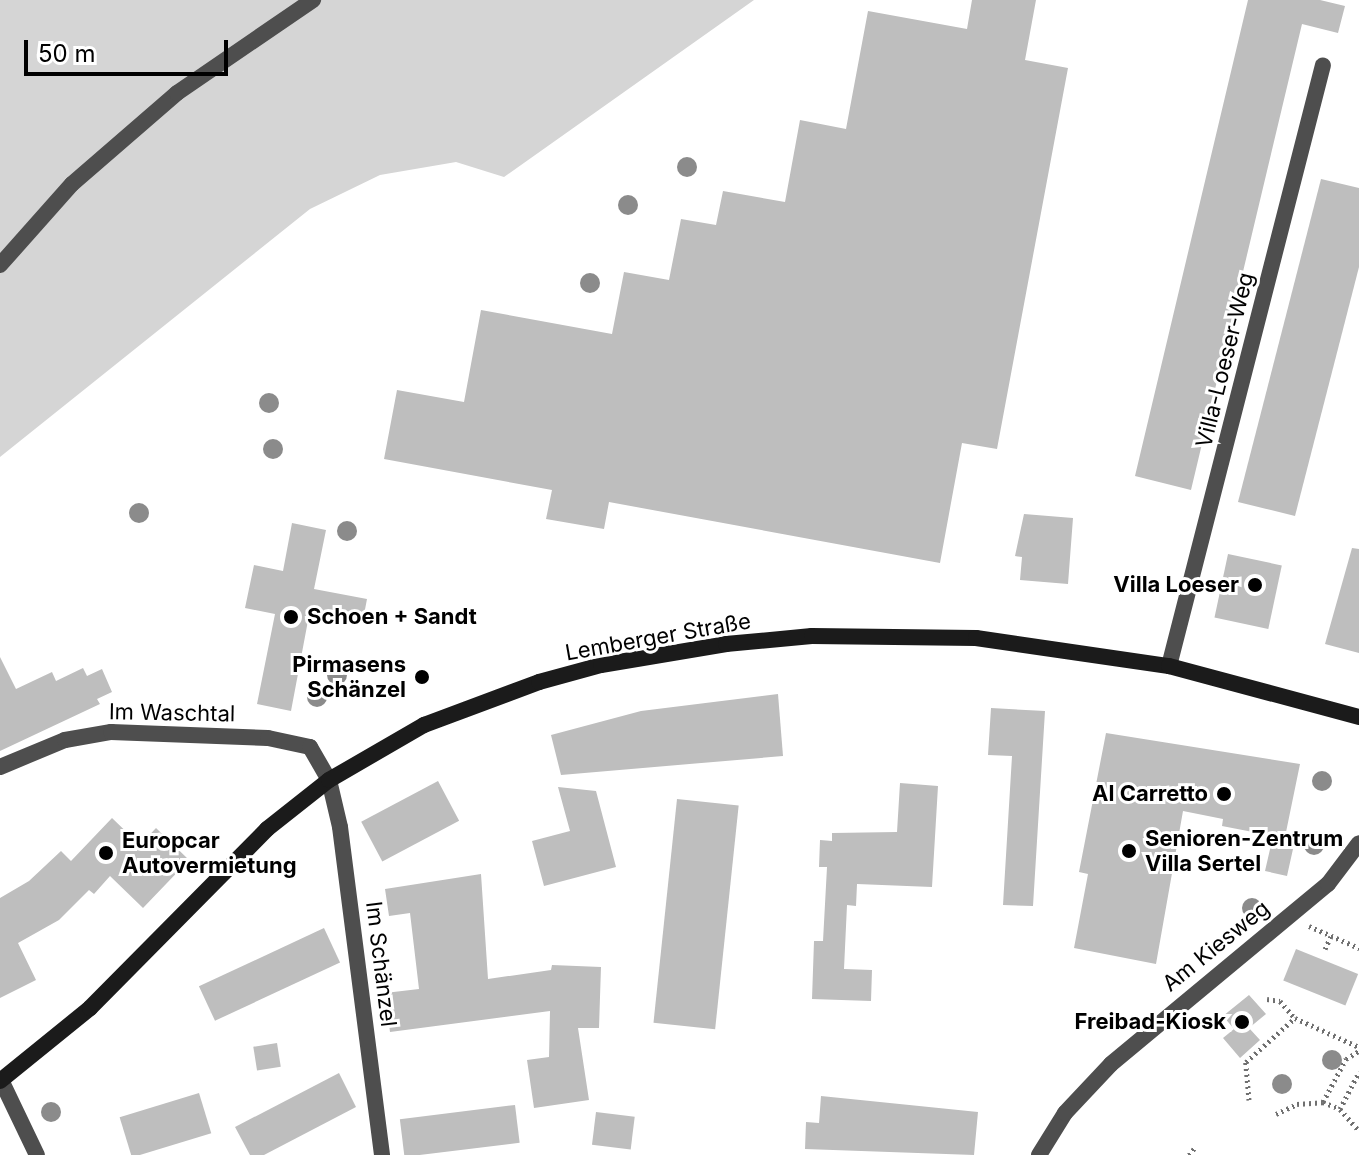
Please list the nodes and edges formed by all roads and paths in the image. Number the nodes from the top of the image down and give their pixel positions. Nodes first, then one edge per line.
1 (313, 0) edge
2 (1323, 65) dead end
3 (0, 265) edge
4 (1169, 666) junction
5 (1359, 717) edge
6 (0, 767) edge
7 (329, 780) junction
8 (1359, 843) edge
9 (1287, 916) junction
10 (1331, 936) junction
11 (1359, 948) edge
12 (1325, 949) dead end
13 (1267, 999) dead end
14 (1295, 1018) junction
15 (1359, 1049) edge
16 (1359, 1072) edge
17 (0, 1080) edge
18 (1249, 1100) dead end
19 (1323, 1102) junction
20 (1340, 1109) junction
21 (1276, 1114) dead end
22 (1359, 1131) edge
23 (1196, 1146) dead end
24 (37, 1155) edge
25 (382, 1155) edge
26 (1039, 1155) edge
27 (1189, 1155) edge

1 - 3 street
2 - 4 street, Villa-Loeser-Weg
4 - 5 main road, Lemberger Straße
4 - 7 main road, Lemberger Straße
6 - 7 street, Im Waschtal
7 - 17 main road, Lemberger Straße
7 - 25 street, Im Schänzel
8 - 9 street, Am Kiesweg
9 - 10 path
9 - 26 street, Am Kiesweg
10 - 11 path
10 - 12 path
13 - 14 path
14 - 15 path
14 - 18 path
15 - 19 path
16 - 20 path
17 - 24 street, Lemberger Straße
19 - 20 path
19 - 21 path
20 - 22 path
23 - 27 path

